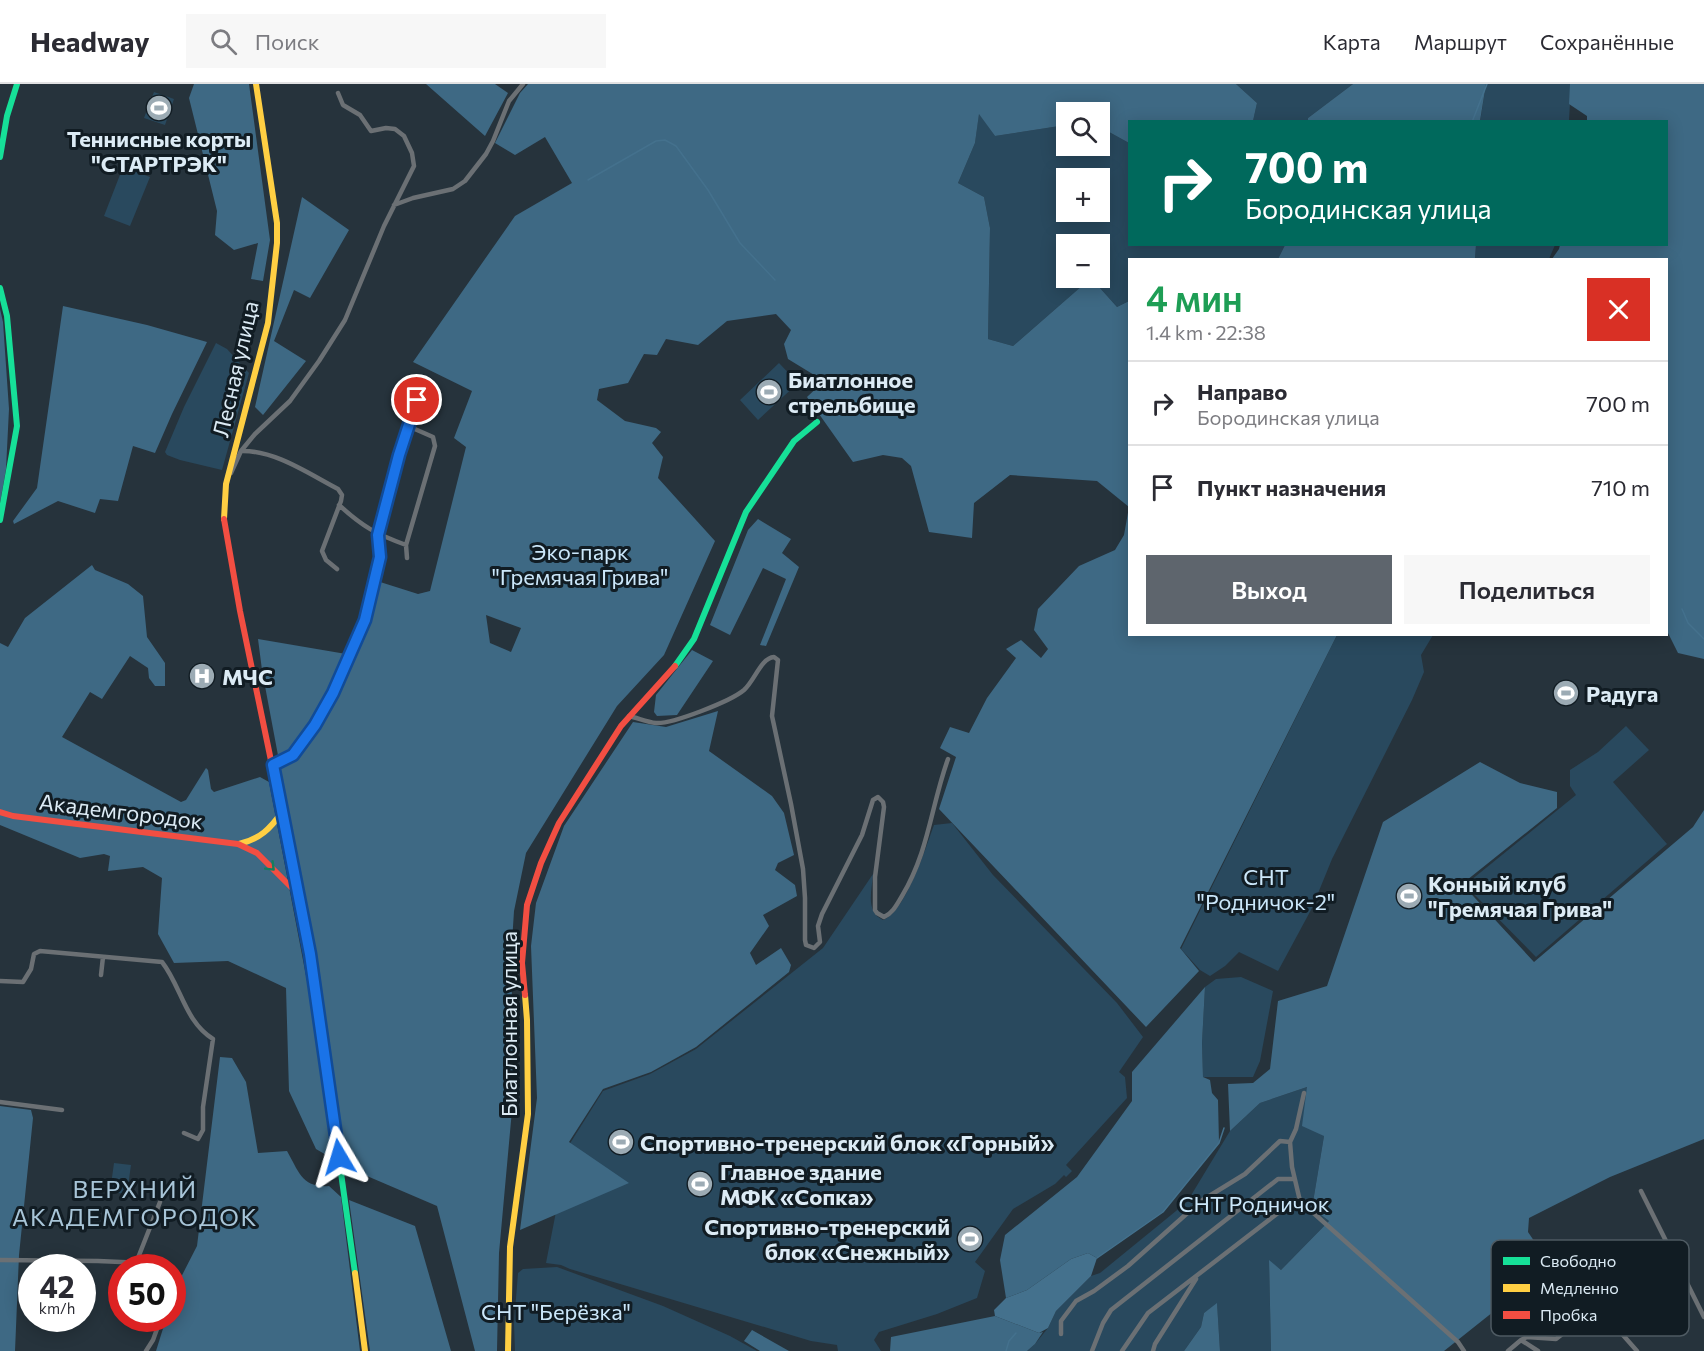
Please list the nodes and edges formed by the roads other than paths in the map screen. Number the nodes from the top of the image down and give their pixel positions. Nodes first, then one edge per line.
1 (17, 84) edge
2 (256, 84) edge
3 (523, 84) edge
4 (338, 93) dead end
5 (0, 157) edge
6 (394, 205) junction
7 (0, 288) edge
8 (417, 400) dead end
9 (818, 422) dead end
10 (408, 426) junction
11 (241, 451) junction
12 (226, 484) junction
13 (339, 505) junction
14 (0, 520) edge
15 (378, 535) junction
16 (406, 545) junction
17 (407, 558) dead end
18 (337, 569) dead end
19 (628, 716) junction
20 (948, 759) dead end
21 (273, 765) junction
22 (0, 812) edge
23 (282, 812) junction
24 (238, 844) junction
25 (300, 896) junction
26 (103, 957) junction
27 (101, 975) dead end
28 (0, 981) edge
29 (1304, 1094) dead end
30 (0, 1102) edge
31 (62, 1110) dead end
32 (184, 1133) dead end
33 (1290, 1142) junction
34 (1294, 1179) junction
35 (1641, 1191) dead end
36 (1300, 1201) junction
37 (160, 1202) dead end
38 (1666, 1240) edge
39 (140, 1254) edge
40 (0, 1260) edge
41 (108, 1262) edge
42 (1198, 1275) junction
43 (1689, 1287) edge
44 (1704, 1317) edge
45 (156, 1332) edge
46 (1061, 1335) dead end
47 (1560, 1336) edge
48 (1624, 1336) edge
49 (1521, 1340) junction
50 (146, 1351) edge
51 (365, 1351) edge
52 (508, 1351) edge
53 (1092, 1351) edge
54 (1122, 1351) edge
55 (1153, 1351) edge
56 (1464, 1351) edge
57 (1508, 1351) edge
58 (1538, 1351) edge
59 (1637, 1351) edge

1 - 5 main road
2 - 12 main road, Лесная улица
3 - 6 street
4 - 6 street
6 - 11 street
7 - 14 main road
8 - 10 street
9 - 19 main road, Биатлонная улица
10 - 15 street
10 - 16 street
11 - 12 street
11 - 13 street
12 - 21 main road, Лесная улица
13 - 15 street
13 - 18 street
15 - 16 street
15 - 21 street
16 - 17 street
19 - 20 street
19 - 52 main road, Биатлонная улица
21 - 23 main road, Лесная улица
22 - 24 main road, Академгородок
23 - 24 main road
23 - 25 main road, Лесная улица
24 -> 25 main road
25 - 51 main road, Лесная улица
26 - 27 street
26 - 28 street
26 - 32 street
29 - 33 street
30 - 31 street
33 - 34 street
33 - 46 street
34 - 36 street
34 - 53 street
35 - 38 street
36 - 42 street
36 - 56 street
37 - 39 street
40 - 41 street
42 - 54 street
42 - 55 street
43 - 44 street
45 - 50 street
47 - 49 street
48 - 59 street
49 - 57 street
49 - 58 street

